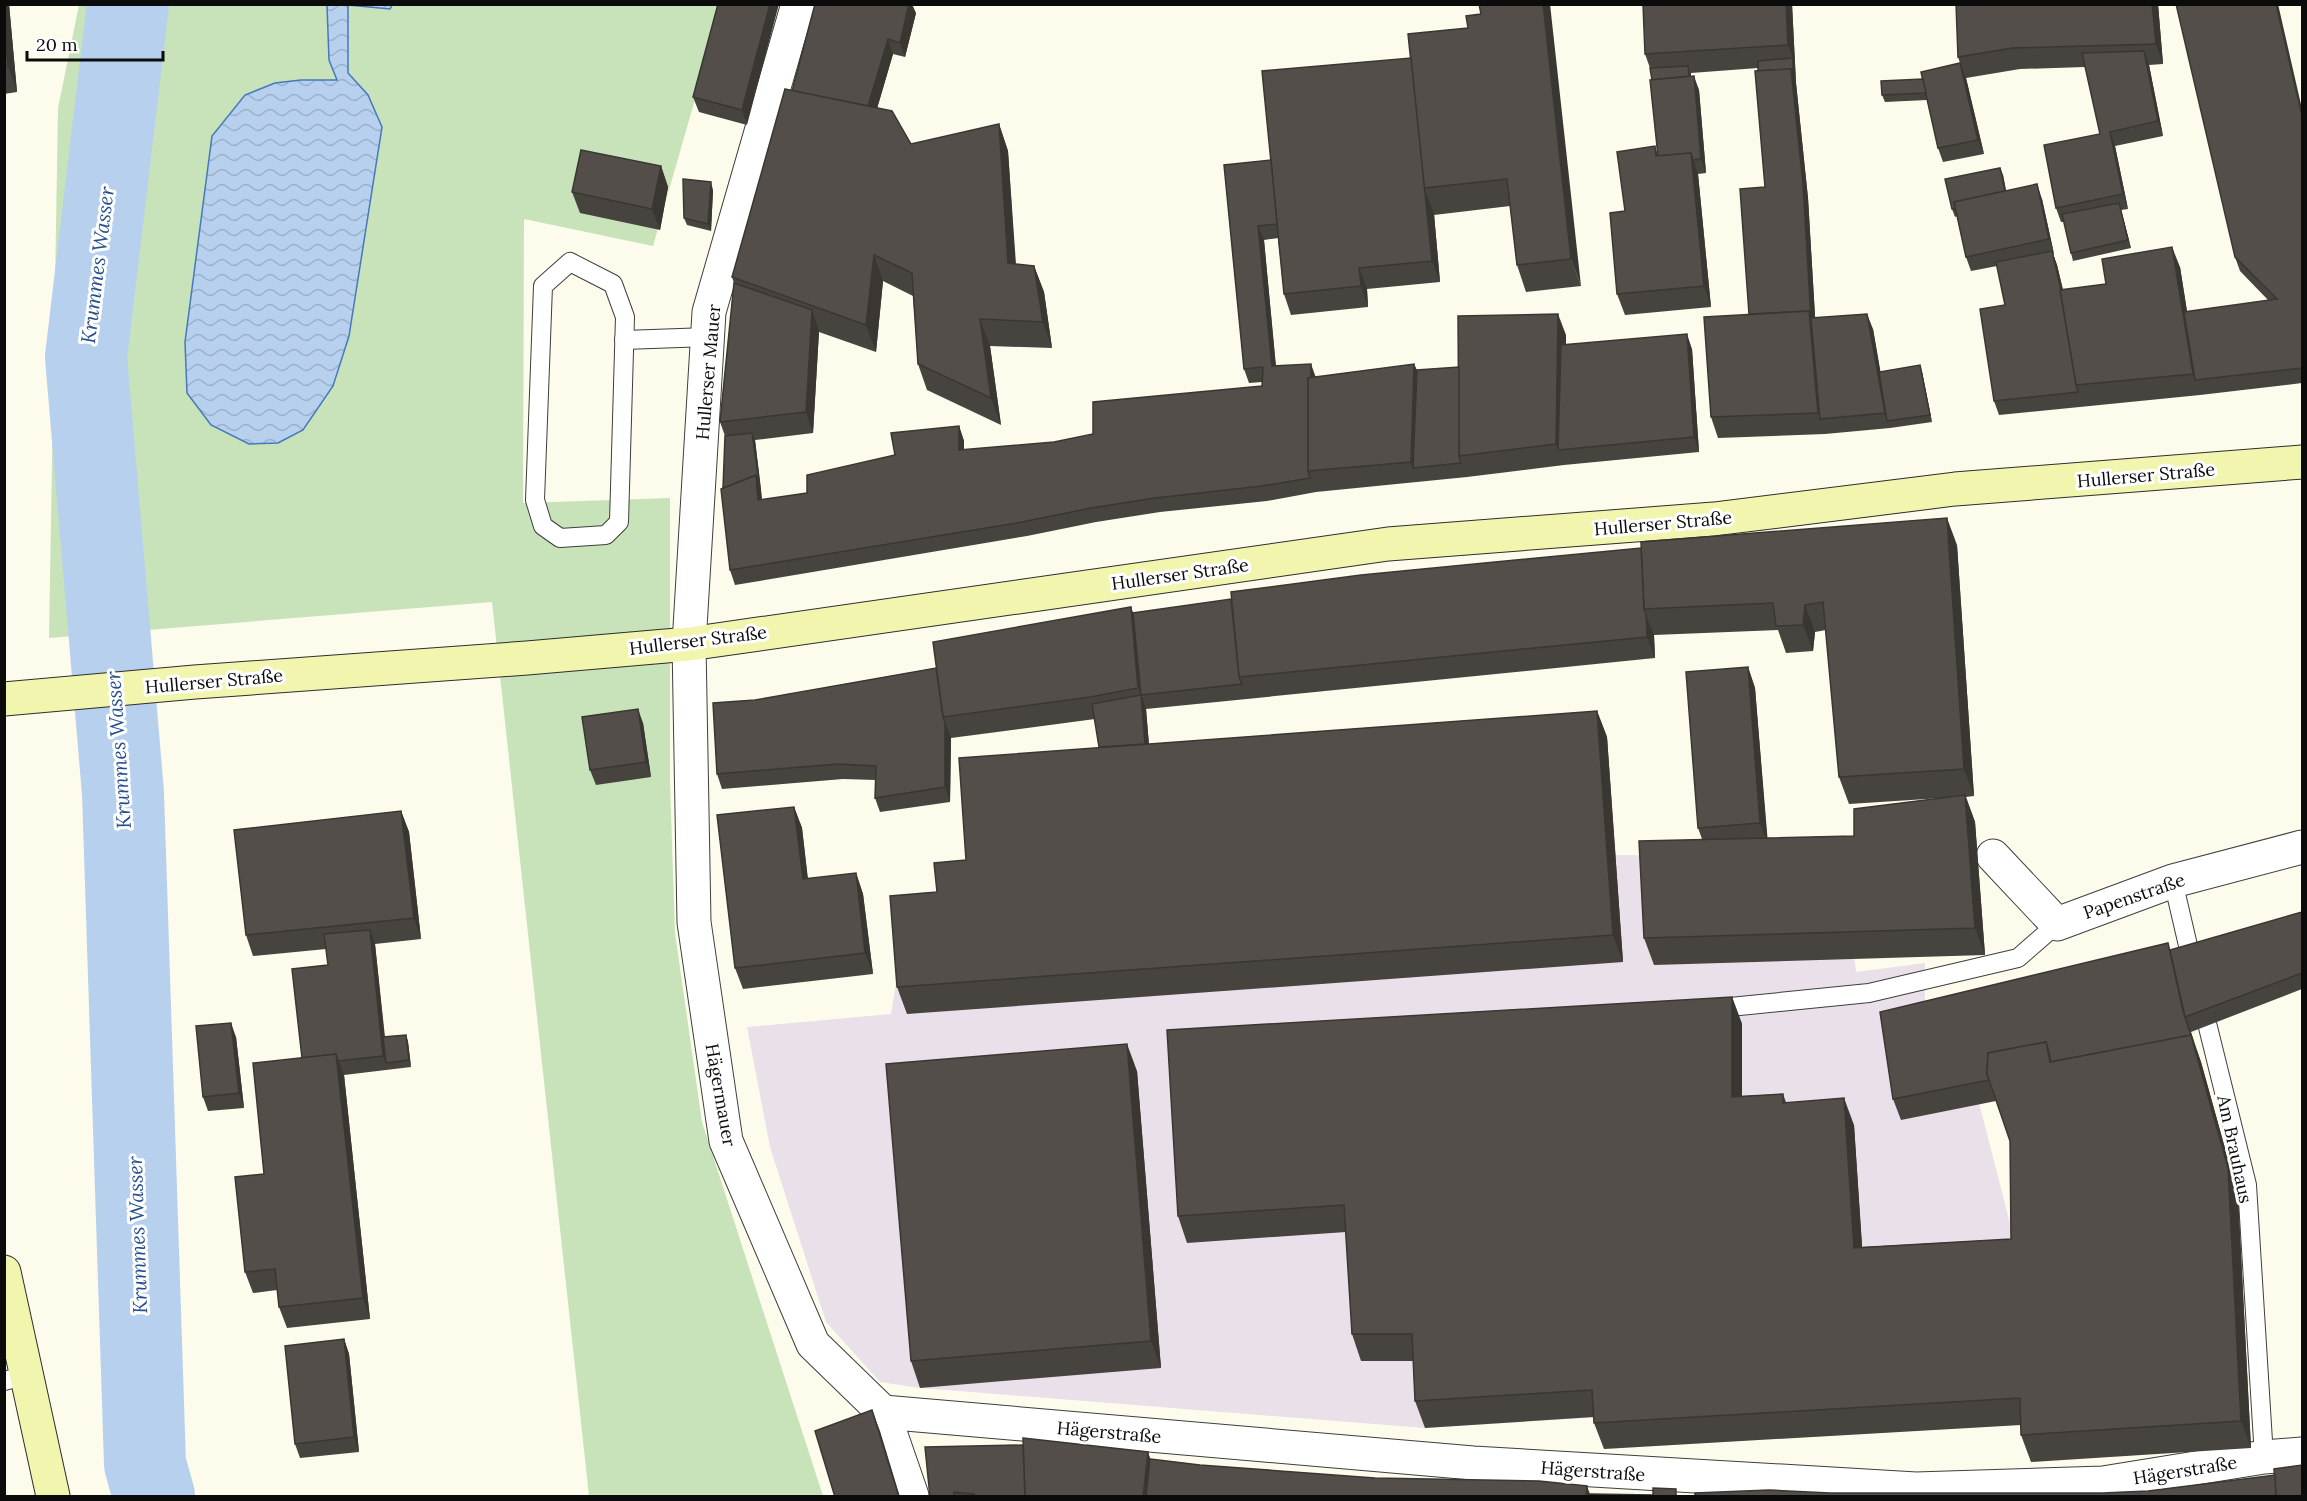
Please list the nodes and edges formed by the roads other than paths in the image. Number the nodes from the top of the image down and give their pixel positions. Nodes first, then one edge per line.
1 (798, 4) edge
2 (708, 337) junction
3 (624, 340) junction
4 (2302, 462) edge
5 (689, 644) junction
6 (4, 699) edge
7 (2302, 847) edge
8 (1993, 856) dead end
9 (2173, 881) junction
10 (2057, 924) junction
11 (1695, 1010) edge
12 (4, 1272) edge
13 (16, 1378) edge
14 (883, 1412) junction
15 (2302, 1454) edge
16 (2264, 1457) junction
17 (1684, 1486) edge
18 (53, 1497) edge
19 (912, 1497) edge

1 - 2 street, Hullerser Mauer
2 - 3 lane
2 - 5 street, Hullerser Mauer
3 - 3 lane
4 - 5 main road, Hullerser Straße
5 - 6 main road, Hullerser Straße
5 - 14 street, Hägermauer
7 - 9 street, Papenstraße
8 - 10 street
9 - 10 street, Papenstraße
9 - 16 lane, Am Brauhaus
10 - 11 lane
12 - 13 main road
13 - 18 main road
14 - 17 street, Hägerstraße
14 - 19 street, Hägermauer
15 - 16 street, Hägerstraße
16 - 17 street, Hägerstraße

